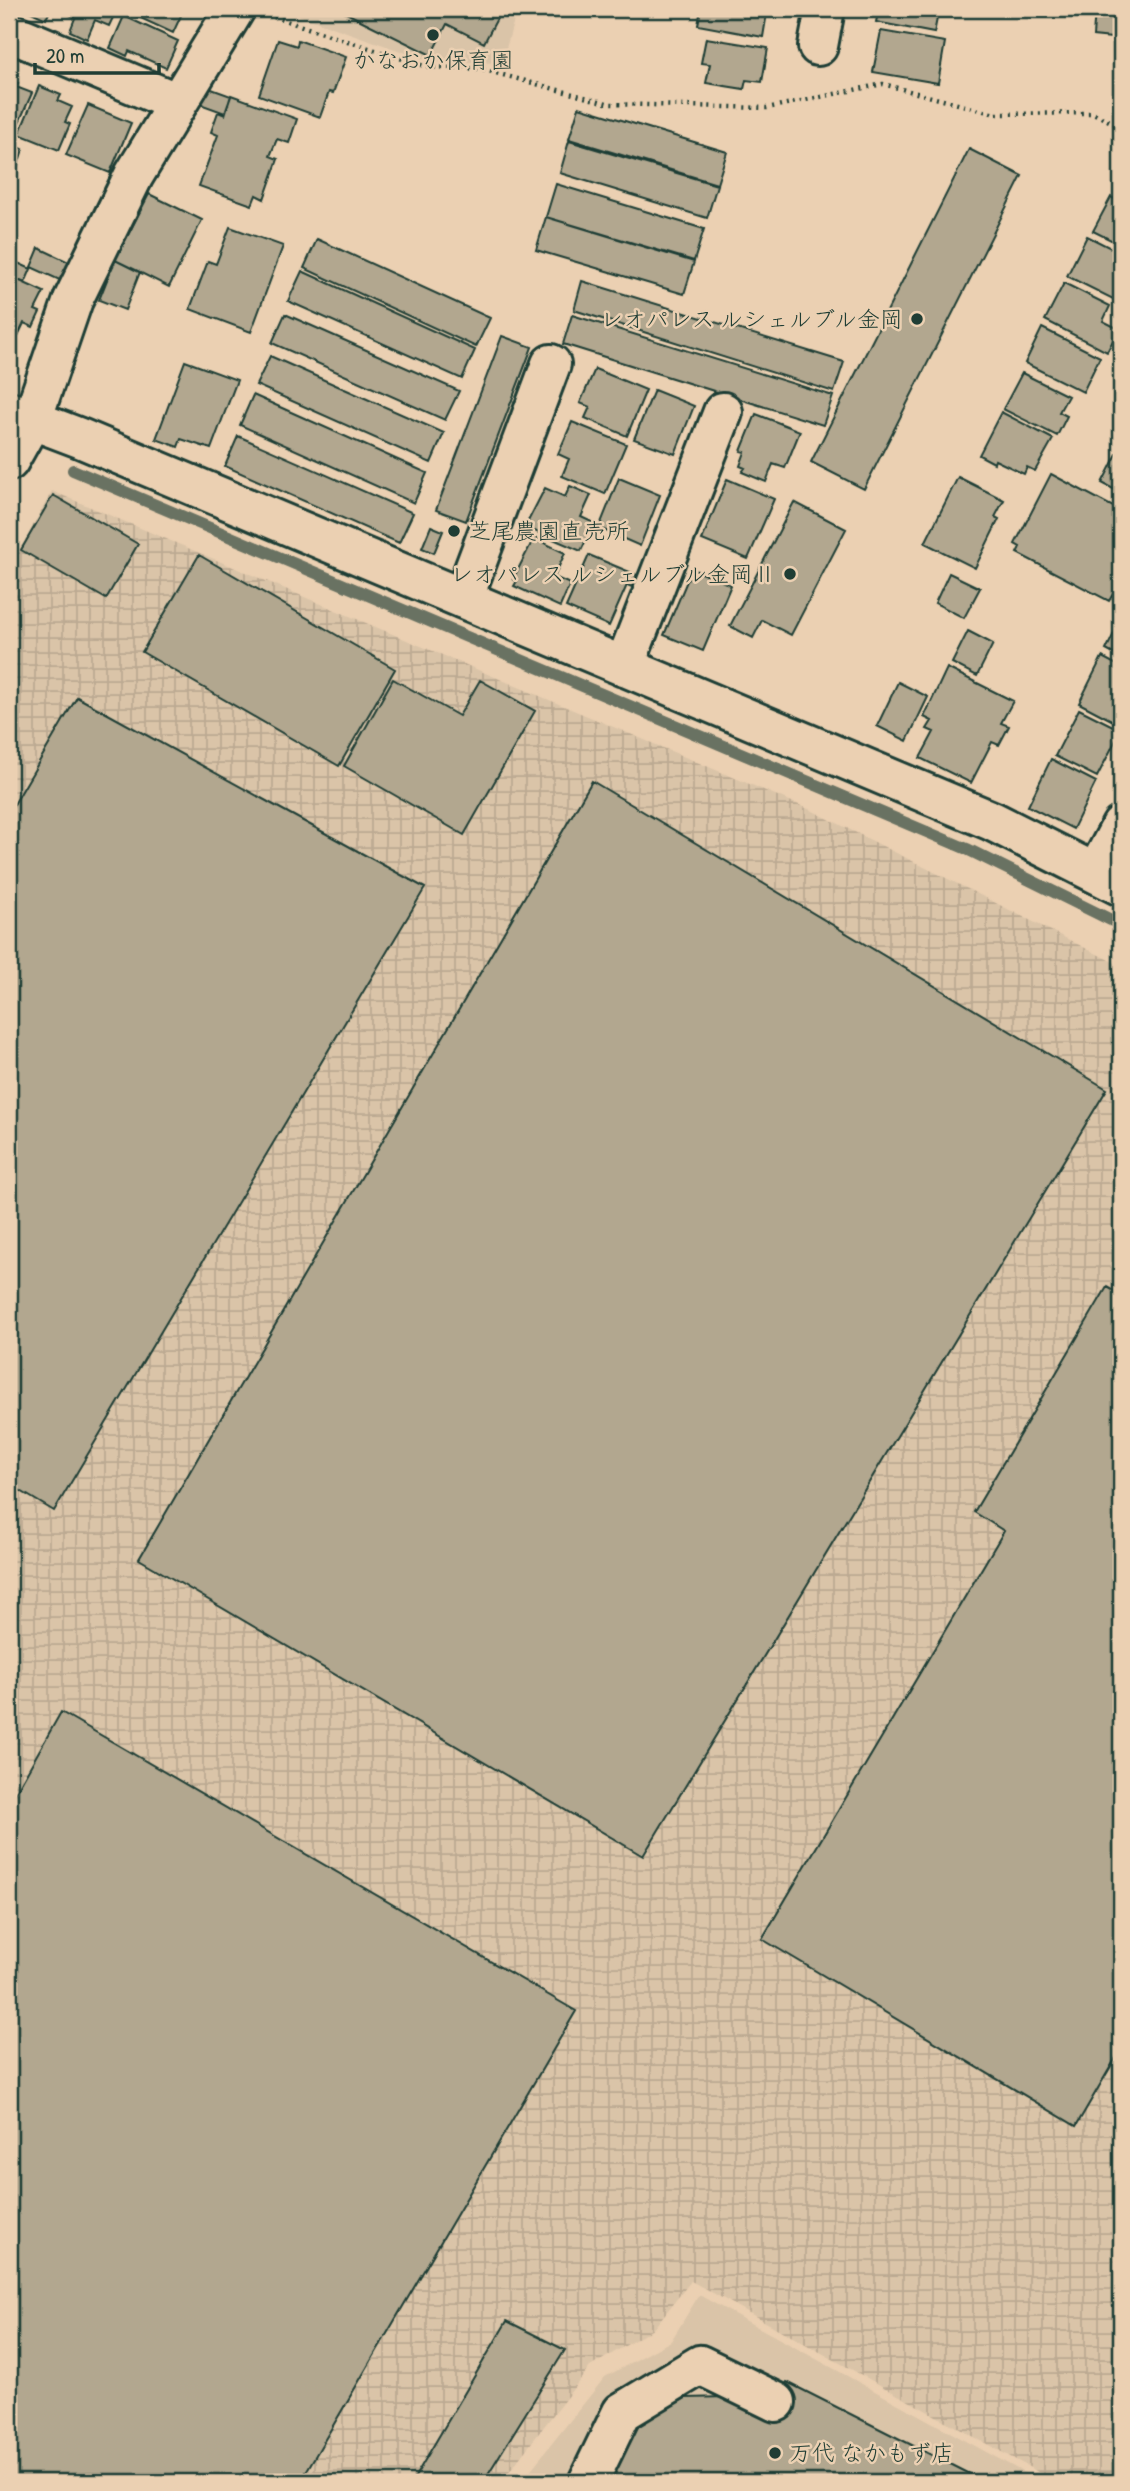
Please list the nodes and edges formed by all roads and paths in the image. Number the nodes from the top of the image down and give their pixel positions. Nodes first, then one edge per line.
1 (825, 9) edge
2 (249, 11) edge
3 (9, 32) edge
4 (818, 46) dead end
5 (178, 103) junction
6 (1121, 127) edge
7 (551, 365) dead end
8 (723, 412) dead end
9 (20, 415) edge
10 (9, 461) edge
11 (463, 599) junction
12 (624, 667) junction
13 (1121, 826) edge
14 (1109, 880) edge
15 (776, 2402) dead end
16 (588, 2482) edge

1 - 4 street
2 - 5 street
2 - 6 path
3 - 5 street
5 - 9 street
7 - 11 street
8 - 12 street
9 - 10 street
9 - 11 street
11 - 12 street
12 - 14 street
13 - 14 street
15 - 16 street

